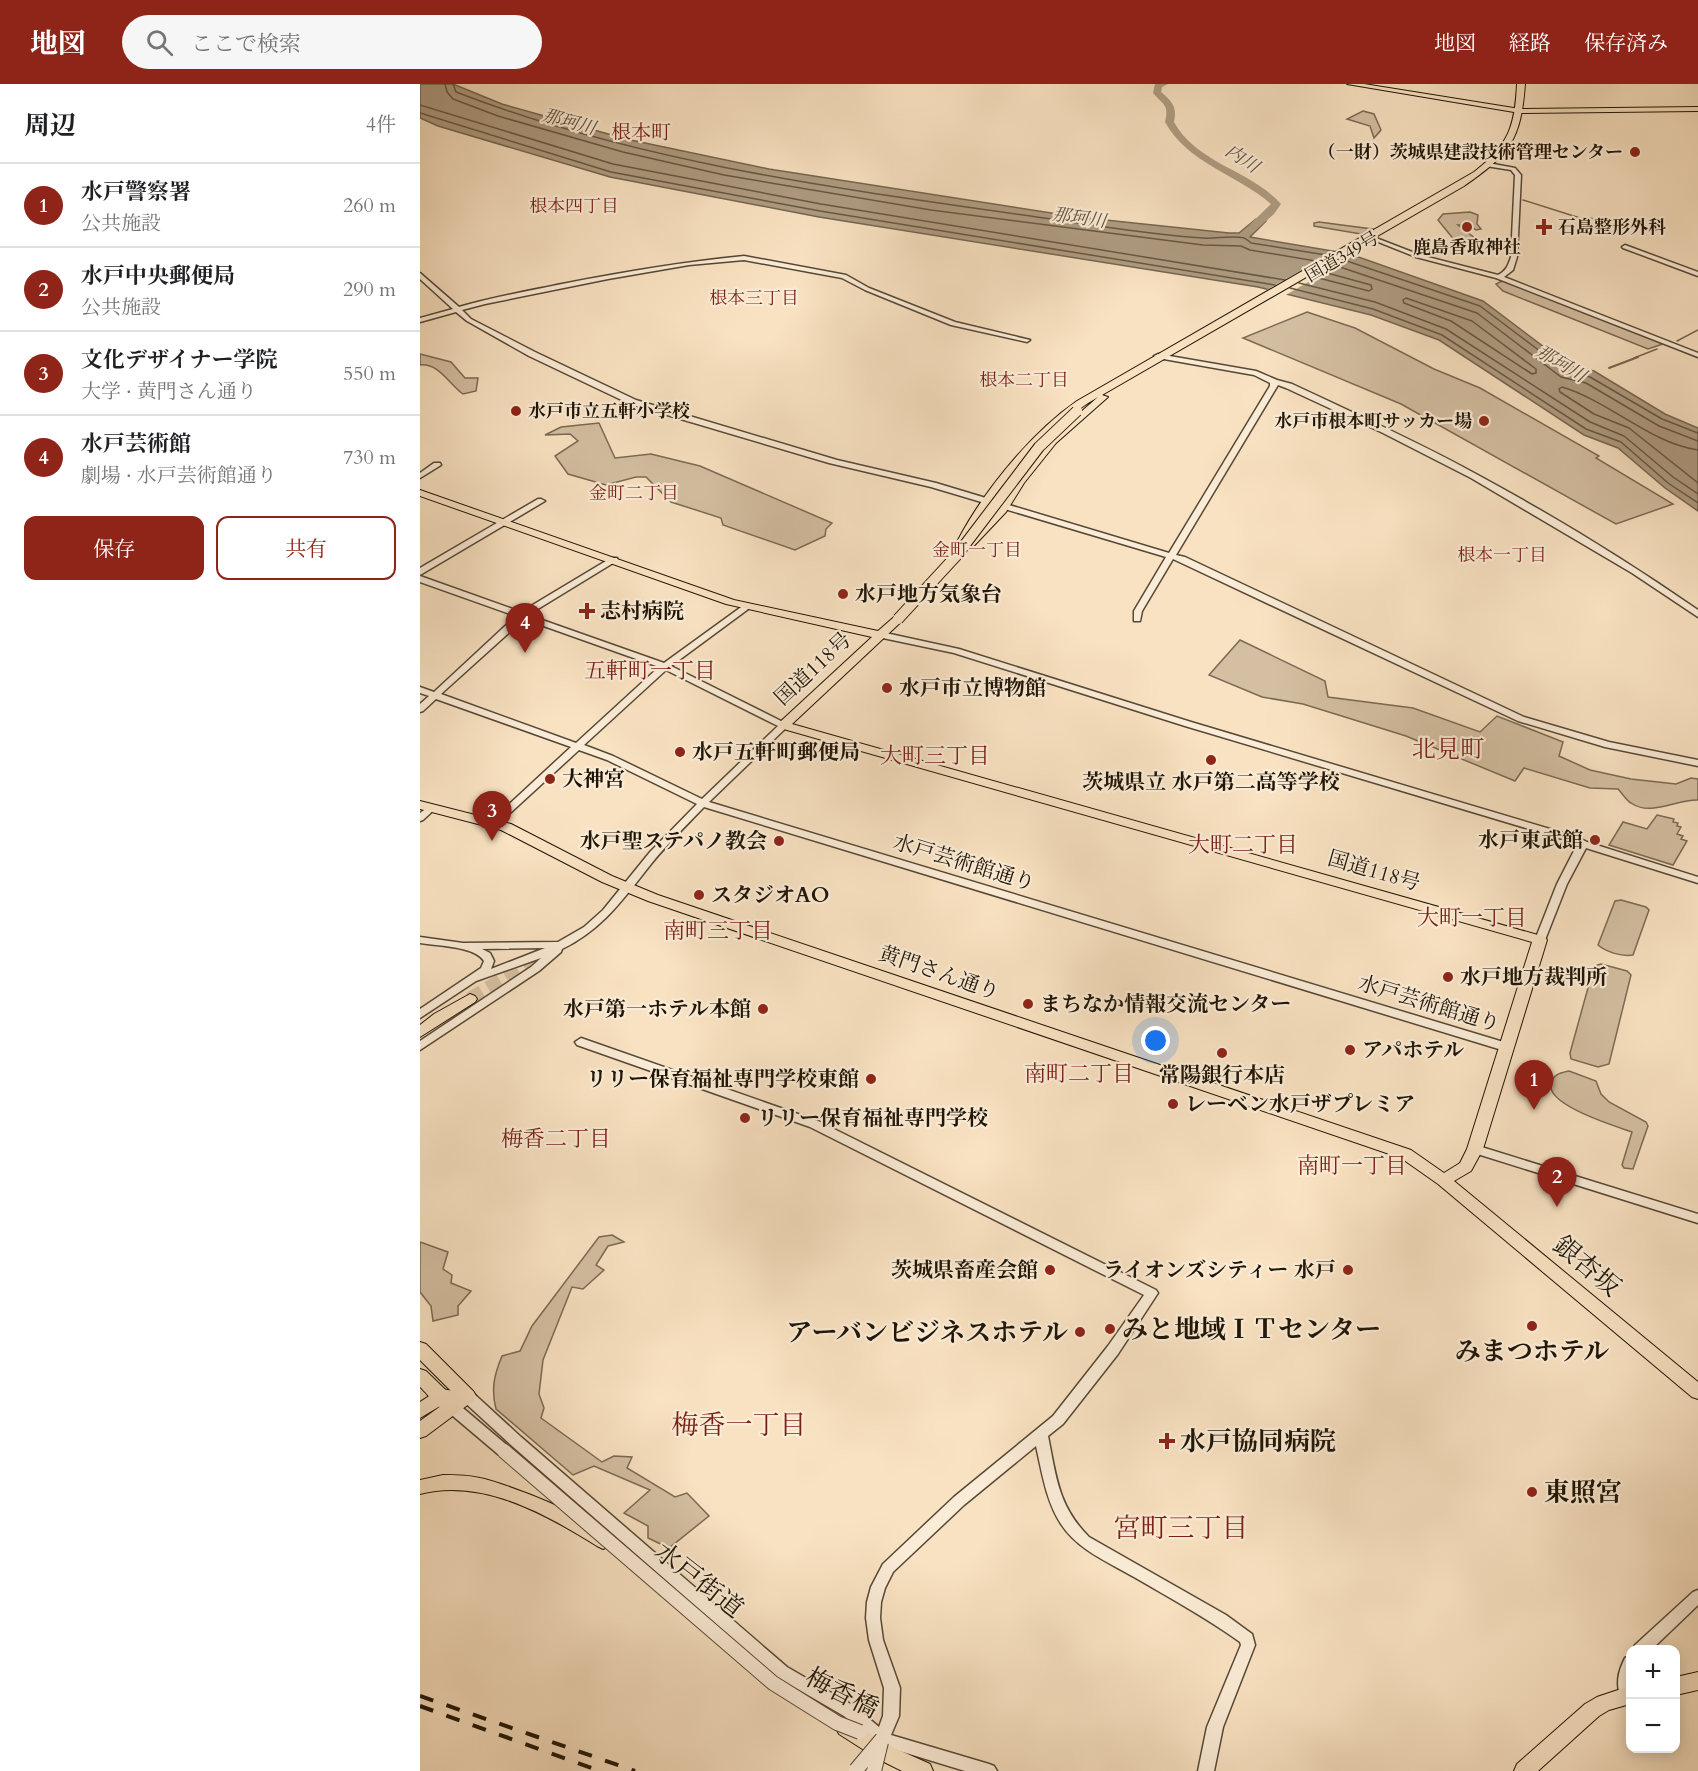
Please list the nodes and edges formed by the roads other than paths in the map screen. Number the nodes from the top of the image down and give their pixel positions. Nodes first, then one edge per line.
1 (1351, 84) edge
2 (1521, 84) edge
3 (1528, 84) edge
4 (1698, 109) edge
5 (1524, 111) junction
6 (1492, 166) junction
7 (1367, 241) junction
8 (1625, 248) dead end
9 (1698, 274) edge
10 (420, 275) edge
11 (1498, 277) junction
12 (456, 309) junction
13 (420, 320) edge
14 (1027, 340) dead end
15 (1698, 355) edge
16 (1162, 358) junction
17 (1274, 382) junction
18 (1103, 392) junction
19 (437, 465) dead end
20 (420, 476) edge
21 (420, 493) edge
22 (541, 501) dead end
23 (986, 503) junction
24 (1004, 508) junction
25 (503, 521) junction
26 (1170, 557) junction
27 (614, 560) junction
28 (946, 568) junction
29 (420, 572) edge
30 (420, 579) edge
31 (747, 607) junction
32 (911, 608) dead end
33 (1698, 614) edge
34 (522, 616) junction
35 (1137, 619) dead end
36 (882, 635) junction
37 (665, 666) junction
38 (420, 690) edge
39 (437, 696) junction
40 (420, 709) edge
41 (784, 725) junction
42 (576, 745) junction
43 (1698, 763) edge
44 (701, 802) junction
45 (425, 806) edge
46 (420, 818) edge
47 (494, 823) junction
48 (1583, 844) junction
49 (1698, 880) edge
50 (626, 887) junction
51 (420, 940) edge
52 (1540, 940) junction
53 (564, 944) junction
54 (463, 946) junction
55 (475, 978) junction
56 (470, 999) tunnel mouth
57 (420, 1014) edge
58 (420, 1032) edge
59 (581, 1042) dead end
60 (420, 1046) edge
61 (1506, 1047) junction
62 (1475, 1149) junction
63 (1443, 1180) junction
64 (1698, 1219) edge
65 (420, 1349) edge
66 (420, 1376) edge
67 (1698, 1392) edge
68 (467, 1396) junction
69 (446, 1402) junction
70 (420, 1411) edge
71 (420, 1431) edge
72 (1041, 1435) junction
73 (510, 1446) junction
74 (420, 1487) edge
75 (1698, 1596) edge
76 (1645, 1645) edge
77 (1698, 1681) edge
78 (1680, 1685) edge
79 (1626, 1696) edge
80 (884, 1734) junction
81 (855, 1771) edge
82 (874, 1771) edge
83 (923, 1771) edge
84 (988, 1771) edge
85 (1206, 1771) edge
86 (1524, 1771) edge

1 - 5 main road
2 - 5 main road, 国道349号
3 - 5 main road, 国道349号
4 - 5 main road
5 - 6 main road, 国道349号
5 - 6 main road, 国道349号
6 - 7 main road, 国道349号
6 - 7 main road, 国道349号
6 - 11 street
7 - 11 street
7 - 16 main road, 国道349号
8 - 9 street
10 - 12 street
11 - 15 street
12 - 13 street
12 - 14 street
12 - 23 street
16 - 17 street
16 - 18 main road, 国道349号
17 - 26 street
17 - 33 street
18 - 23 main road, 国道349号
18 - 24 main road, 国道349号
18 - 36 main road, 国道349号, bridge
19 - 20 street
21 - 25 main road, 国道118号
22 - 25 street
23 - 24 street
23 - 28 main road, 国道349号
24 - 26 street
24 - 28 main road, 国道349号
25 - 27 main road, 国道118号
25 - 29 street
26 - 35 street
26 - 43 street
27 - 31 main road, 国道118号
27 - 34 street
28 - 32 main road, 国道349号
30 - 34 street
31 - 36 main road, 国道118号
31 - 37 street
34 - 37 street
34 - 39 street
36 - 41 main road, 国道118号
36 - 48 street
37 - 41 street
37 - 42 street
38 - 39 street, 水戸芸術館通り
39 - 40 street
39 - 42 street, 水戸芸術館通り
41 - 44 street
41 - 52 main road, 国道118号
42 - 44 street, 水戸芸術館通り
42 - 47 street
44 - 50 street
44 - 61 street, 水戸芸術館通り
45 - 46 street
45 - 47 main road, 黄門さん通り
47 - 50 main road, 黄門さん通り
48 - 49 street
48 - 52 street
50 - 53 street
50 - 63 main road, 黄門さん通り
51 - 54 street
52 - 61 main road
53 - 54 street
53 - 55 street
53 - 60 street
54 - 55 street
55 - 57 street
56 - 58 main road
59 - 72 street
61 - 62 main road
62 - 63 main road
62 - 64 street
63 - 67 main road, 銀杏坂
65 - 68 main road
66 - 69 main road
68 - 69 main road
68 - 73 street
69 - 70 main road
69 - 71 main road
69 - 73 street
72 - 80 street
72 - 85 street
73 - 80 street, 梅香橋
74 - 83 main road, 水戸街道
75 - 76 street
77 - 78 main road
79 - 86 main road
80 - 81 street, bridge
80 - 82 street, bridge
80 - 84 street

